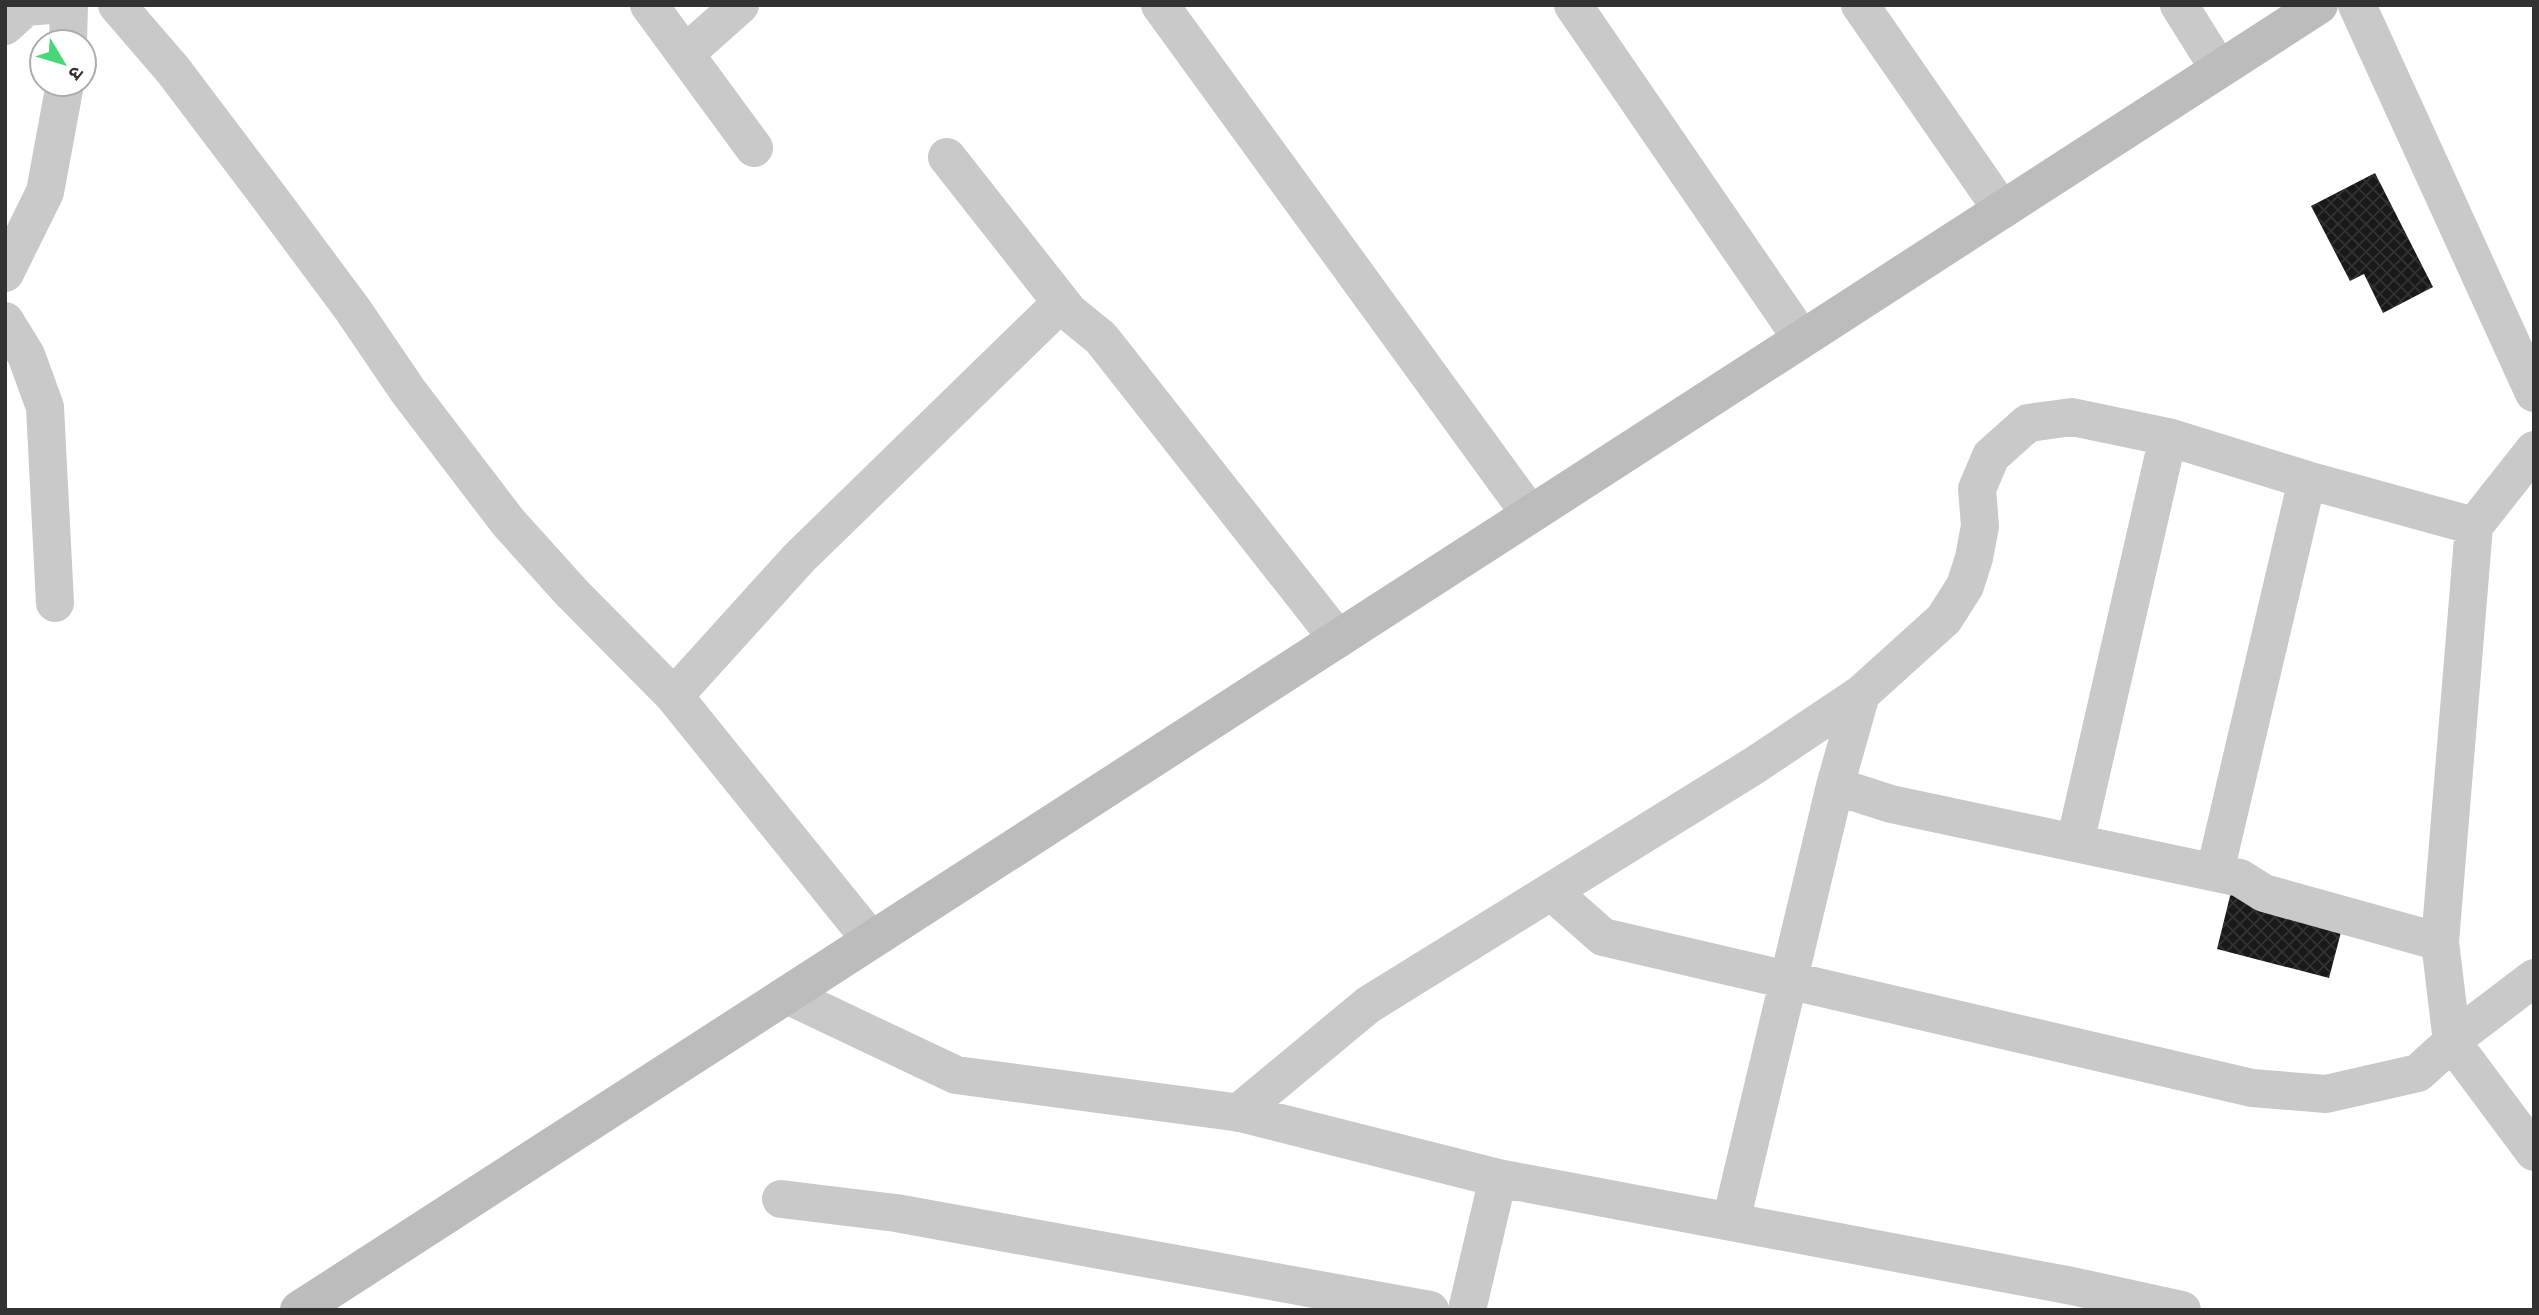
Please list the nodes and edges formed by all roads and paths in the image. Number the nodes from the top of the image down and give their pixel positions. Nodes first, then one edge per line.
1 (49, 5) edge
2 (69, 5) edge
3 (117, 5) edge
4 (649, 5) edge
5 (740, 5) edge
6 (1160, 5) edge
7 (1573, 5) edge
8 (1860, 5) edge
9 (2179, 5) edge
10 (2319, 5) edge
11 (2357, 5) edge
12 (5, 26) edge
13 (68, 28) edge
14 (685, 54) junction
15 (2219, 69) junction
16 (62, 98) edge
17 (754, 148) dead end
18 (947, 157) dead end
19 (2002, 210) junction
20 (5, 273) edge
21 (1061, 303) junction
22 (5, 321) edge
23 (1802, 339) junction
24 (2534, 393) edge
25 (2168, 437) junction
26 (2534, 450) edge
27 (2307, 480) junction
28 (1530, 514) junction
29 (2474, 526) junction
30 (55, 603) dead end
31 (1338, 639) junction
32 (1861, 694) junction
33 (674, 696) junction
34 (1835, 786) junction
35 (2075, 843) junction
36 (2215, 872) junction
37 (1552, 892) junction
38 (871, 940) junction
39 (2440, 942) junction
40 (2534, 978) edge
41 (1788, 981) junction
42 (787, 995) junction
43 (2452, 1042) junction
44 (1238, 1113) junction
45 (2534, 1152) edge
46 (1499, 1178) junction
47 (781, 1199) dead end
48 (1731, 1221) junction
49 (2070, 1298) edge
50 (299, 1310) edge
51 (1430, 1310) edge
52 (1467, 1310) edge
53 (2182, 1310) edge

1 - 12 street
2 - 13 street
3 - 33 street
4 - 14 street
5 - 14 street
6 - 28 street
7 - 23 street
8 - 19 street
9 - 15 street
10 - 15 main road
11 - 24 street
14 - 17 street
15 - 19 main road
16 - 20 street
18 - 21 street
19 - 23 main road
21 - 31 street
21 - 33 street
22 - 30 street
23 - 28 main road
25 - 27 street
25 - 32 street
25 - 35 street
26 - 29 street
27 - 29 street
27 - 36 street
28 - 31 main road
29 - 39 street
31 - 38 main road
32 - 34 street
32 - 37 street
33 - 38 street
34 - 35 street
34 - 41 street
35 - 36 street
36 - 39 street
37 - 41 street
37 - 44 street
38 - 42 main road
39 - 43 street
40 - 43 street
41 - 43 street
41 - 48 street
42 - 44 street
42 - 50 main road
43 - 45 street
44 - 46 street
46 - 48 street
46 - 52 street
47 - 51 street
48 - 49 street
49 - 53 street

